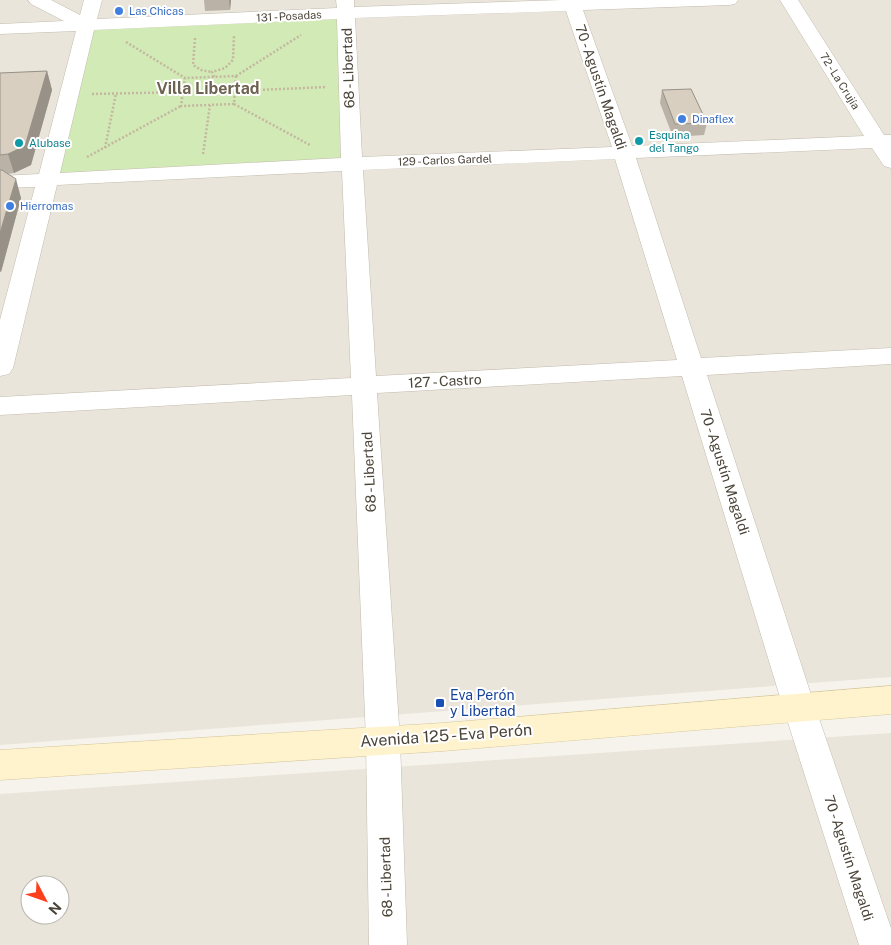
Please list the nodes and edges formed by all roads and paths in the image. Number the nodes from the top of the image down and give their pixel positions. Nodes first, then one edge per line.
1 (37, 0) edge
2 (92, 0) edge
3 (729, 0) edge
4 (789, 0) edge
5 (572, 3) edge
6 (345, 7) edge
7 (235, 19) junction
8 (197, 20) junction
9 (91, 25) junction
10 (0, 28) edge
11 (301, 35) dead end
12 (212, 72) junction
13 (236, 76) junction
14 (214, 77) junction
15 (185, 78) junction
16 (328, 87) dead end
17 (235, 90) junction
18 (183, 92) junction
19 (116, 93) junction
20 (69, 94) junction
21 (234, 104) junction
22 (210, 105) junction
23 (181, 106) junction
24 (885, 142) edge
25 (105, 148) junction
26 (315, 148) dead end
27 (624, 153) junction
28 (88, 157) dead end
29 (891, 162) edge
30 (352, 164) junction
31 (200, 172) junction
32 (48, 180) junction
33 (0, 182) edge
34 (891, 356) edge
35 (691, 366) junction
36 (0, 368) edge
37 (364, 385) junction
38 (0, 406) edge
39 (891, 700) edge
40 (799, 707) junction
41 (382, 740) junction
42 (0, 765) edge
43 (388, 945) edge
44 (878, 945) edge

1 - 9 street
2 - 9 street
3 - 5 street, 131 - Posadas
4 - 24 street, 72 - La Crujía
5 - 6 street, 131 - Posadas
5 - 27 street, 70 - Agustín Magaldi
6 - 7 street, 131 - Posadas
6 - 30 street, 68 - Libertad
7 - 8 street, 131 - Posadas
7 - 12 path
8 - 9 street, 131 - Posadas
8 - 12 path
9 - 10 street, 131 - Posadas
9 - 15 path
9 - 20 street
11 - 13 path
12 - 14 path
13 - 14 path
13 - 17 path
14 - 15 path
15 - 18 path
16 - 17 path
17 - 21 path
18 - 19 path
18 - 23 path
19 - 20 path
19 - 25 path
20 - 32 street
21 - 22 path
21 - 26 path
22 - 23 path
22 - 31 path
23 - 25 path
24 - 27 street, 129 - Carlos Gardel
24 - 29 street, 72 - La Crujía
25 - 28 path
27 - 30 street, 129 - Carlos Gardel
27 - 35 street, 70 - Agustín Magaldi
30 - 31 street, 129 - Carlos Gardel
30 - 37 street, 68 - Libertad
31 - 32 street, 129 - Carlos Gardel
32 - 33 street, 129 - Carlos Gardel
32 - 36 street
34 - 35 street, 127 - Castro
35 - 37 street, 127 - Castro
35 - 40 street, 70 - Agustín Magaldi
37 - 38 street, 127 - Castro
37 - 41 street, 68 - Libertad
39 - 40 main road, Avenida 125 - Eva Perón
40 - 41 main road, Avenida 125 - Eva Perón
40 - 44 street, 70 - Agustín Magaldi
41 - 42 main road, Avenida 125 - Eva Perón
41 - 43 street, 68 - Libertad

